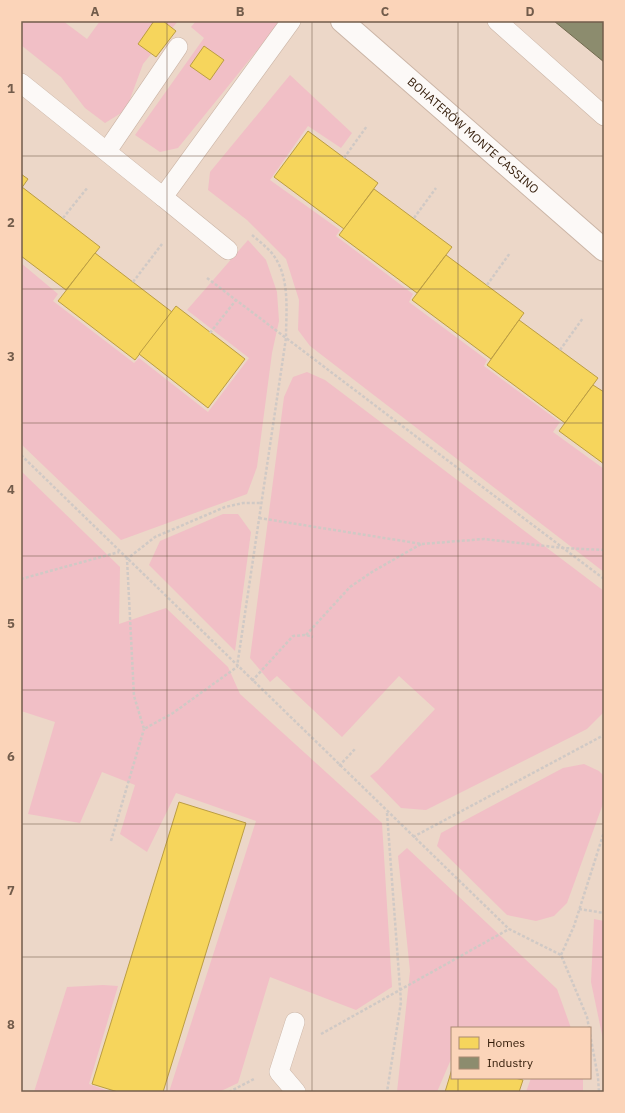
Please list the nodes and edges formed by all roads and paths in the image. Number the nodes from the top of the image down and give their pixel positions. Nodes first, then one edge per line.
1 (291, 21) edge
2 (342, 21) edge
3 (497, 21) edge
4 (178, 47) dead end
5 (21, 83) edge
6 (604, 116) edge
7 (367, 126) dead end
8 (106, 152) junction
9 (344, 158) dead end
10 (88, 187) dead end
11 (436, 188) dead end
12 (163, 197) junction
13 (63, 218) dead end
14 (414, 218) dead end
15 (251, 234) dead end
16 (162, 244) dead end
17 (228, 250) dead end
18 (604, 250) edge
19 (510, 253) dead end
20 (208, 278) dead end
21 (133, 282) dead end
22 (487, 285) dead end
23 (236, 300) junction
24 (583, 318) dead end
25 (210, 333) dead end
26 (286, 338) junction
27 (560, 350) dead end
28 (21, 455) edge
29 (261, 503) junction
30 (259, 518) junction
31 (422, 544) junction
32 (563, 548) junction
33 (604, 550) edge
34 (120, 552) junction
35 (127, 559) junction
36 (21, 579) edge
37 (604, 579) edge
38 (306, 634) junction
39 (313, 637) dead end
40 (237, 667) junction
41 (252, 681) junction
42 (144, 729) junction
43 (604, 735) edge
44 (355, 749) dead end
45 (340, 766) junction
46 (387, 812) junction
47 (604, 832) edge
48 (413, 837) junction
49 (111, 841) dead end
50 (579, 909) junction
51 (604, 912) edge
52 (509, 929) junction
53 (561, 955) junction
54 (400, 990) junction
55 (295, 1022) dead end
56 (589, 1027) edge
57 (591, 1039) edge
58 (296, 1092) edge
59 (387, 1092) edge
60 (598, 1092) edge

1 - 12 lane
2 - 18 street, BOHATERÓW MONTE CASSINO
3 - 6 lane
4 - 8 lane
5 - 8 lane
7 - 9 path
8 - 12 lane
10 - 13 path
11 - 14 path
12 - 17 lane
15 - 26 path
16 - 21 path
19 - 22 path
20 - 23 path
23 - 25 path
23 - 26 path
24 - 27 path
26 - 29 path
26 - 32 path
28 - 34 path
29 - 30 path
29 - 35 path
30 - 31 path
30 - 40 path
31 - 32 path
31 - 38 path
32 - 33 path
32 - 37 path
34 - 35 path
34 - 36 path
35 - 40 path
35 - 42 path
38 - 39 path
38 - 41 path
40 - 41 path
40 - 42 path
41 - 45 path
42 - 49 path
43 - 48 path
44 - 45 path
45 - 46 path
46 - 48 path
46 - 54 path
47 - 50 path
48 - 52 path
50 - 51 path
50 - 53 path
52 - 53 path
52 - 54 path
53 - 56 path
54 - 59 path
55 - 58 lane
57 - 60 path

